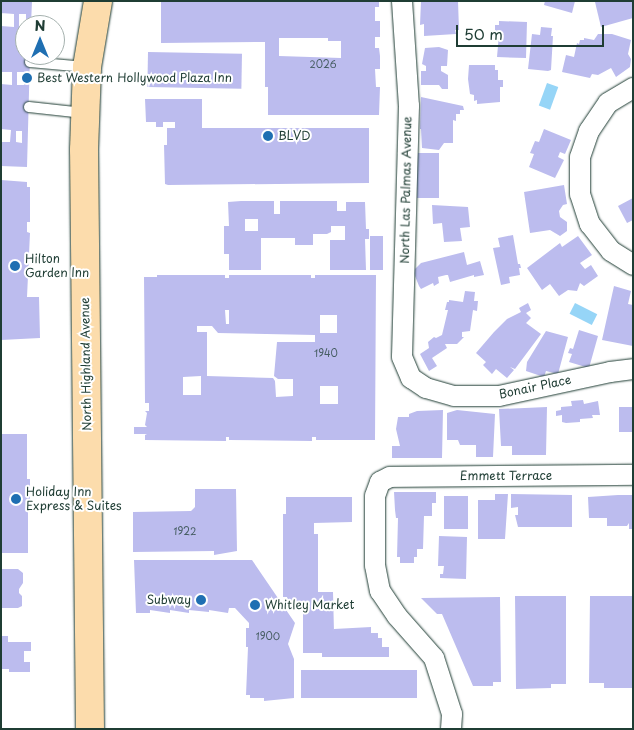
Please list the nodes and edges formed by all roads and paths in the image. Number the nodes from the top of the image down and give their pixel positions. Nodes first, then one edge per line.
1 (98, 1) edge
2 (402, 1) edge
3 (64, 65) edge
4 (86, 67) junction
5 (633, 88) edge
6 (29, 107) dead end
7 (85, 114) junction
8 (633, 265) edge
9 (633, 369) edge
10 (411, 378) joint
11 (633, 475) edge
12 (90, 729) edge
13 (451, 729) edge

1 - 4 main road, North Highland Avenue
2 - 10 street, North Las Palmas Avenue
3 - 4 lane
4 - 7 main road, North Highland Avenue
5 - 8 street
6 - 7 lane
7 - 12 main road, North Highland Avenue
9 - 10 street, Bonair Place
11 - 13 street, Emmett Terrace

